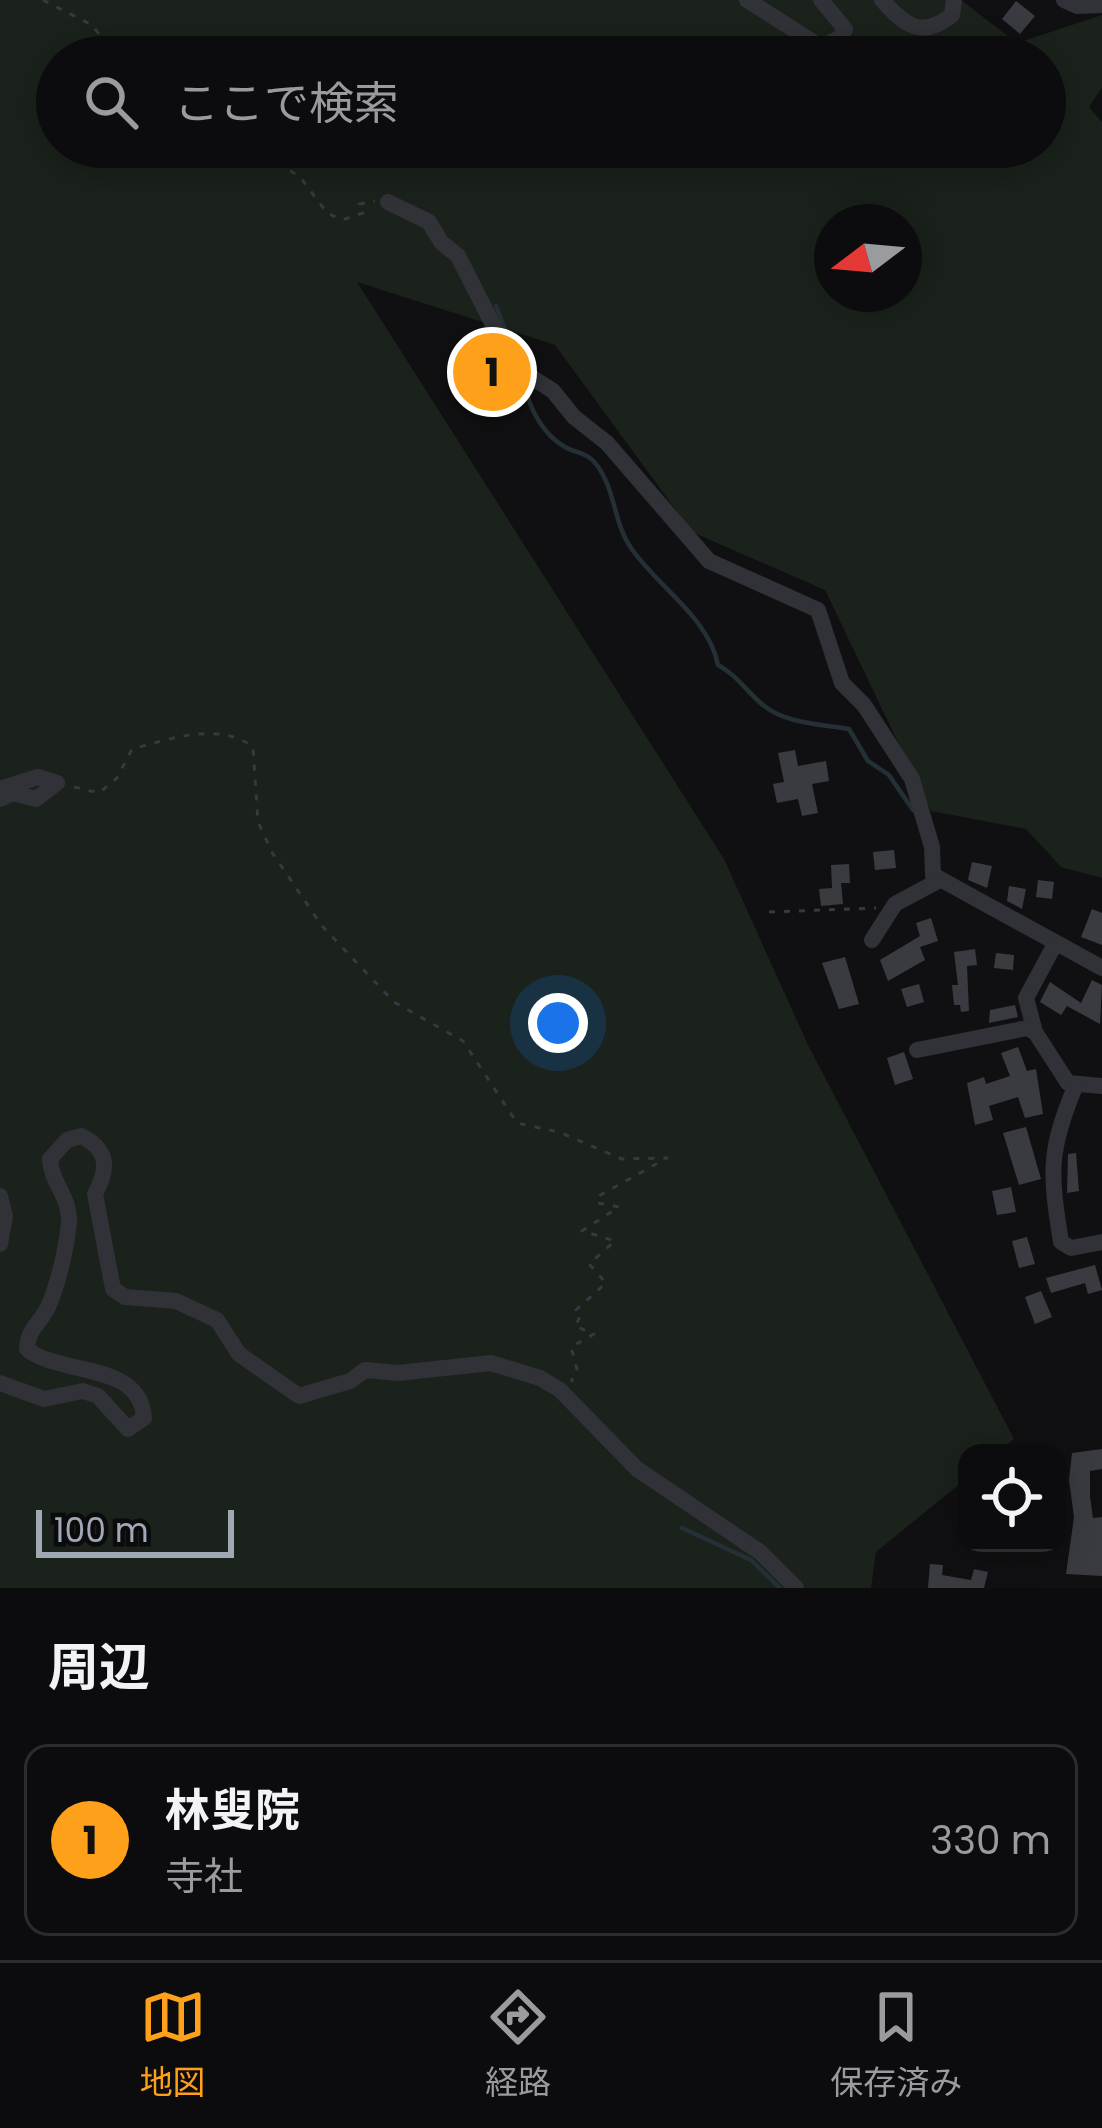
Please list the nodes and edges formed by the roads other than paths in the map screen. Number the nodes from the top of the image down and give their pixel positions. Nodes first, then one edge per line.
1 (747, 0) edge
2 (821, 0) edge
3 (882, 0) edge
4 (954, 0) edge
5 (1064, 0) edge
6 (1102, 5) edge
7 (804, 36) edge
8 (841, 36) edge
9 (388, 202) road end
10 (0, 789) edge
11 (0, 799) edge
12 (938, 881) junction
13 (872, 940) dead end
14 (1055, 944) junction
15 (1102, 968) edge
16 (1035, 1032) junction
17 (917, 1050) dead end
18 (1102, 1086) edge
19 (1075, 1087) junction
20 (0, 1196) edge
21 (1102, 1242) edge
22 (0, 1244) edge
23 (0, 1383) edge
24 (796, 1588) edge

1 - 7 street
2 - 8 street
3 - 4 street
5 - 6 street
9 - 12 street
10 - 11 street
12 - 13 street
12 - 14 street
14 - 15 street
14 - 16 street
16 - 17 street
16 - 19 street
18 - 19 street
19 - 21 street
20 - 22 street
23 - 24 street

